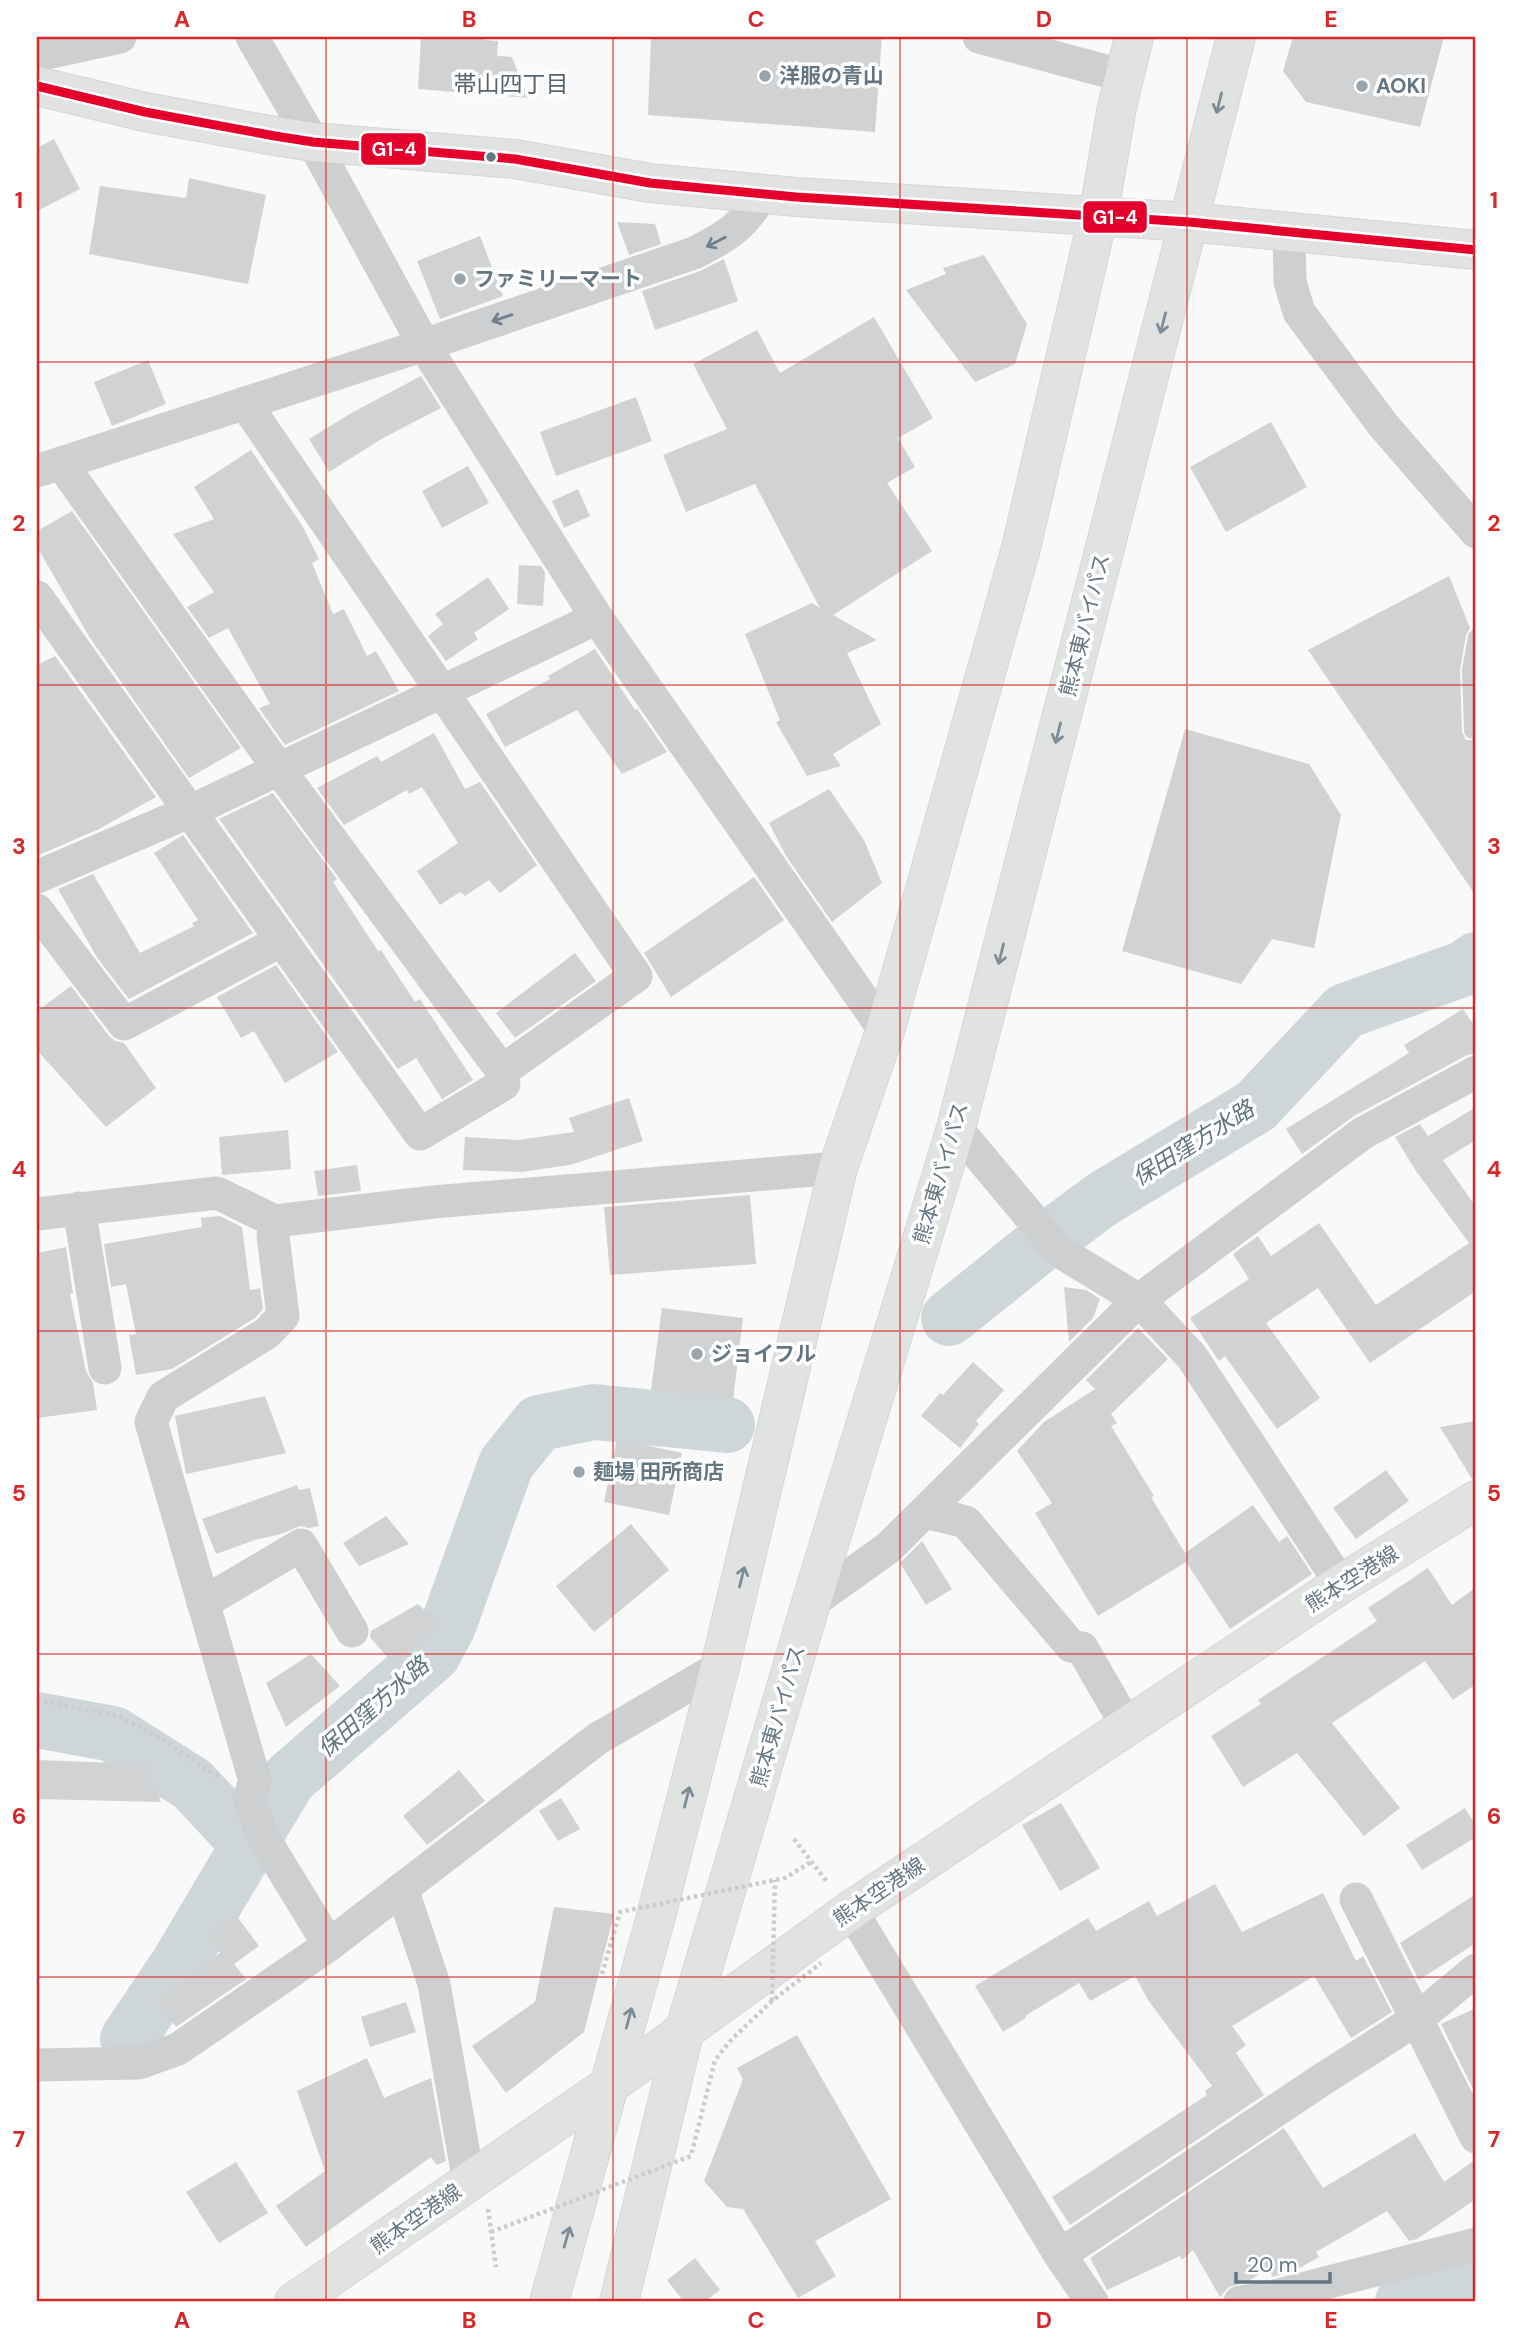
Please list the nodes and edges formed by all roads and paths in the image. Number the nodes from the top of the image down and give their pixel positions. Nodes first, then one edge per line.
1 (120, 37) edge
2 (252, 37) edge
3 (979, 37) edge
4 (1134, 37) edge
5 (1236, 37) edge
6 (37, 55) edge
7 (1124, 76) junction
8 (37, 86) edge
9 (313, 142) junction
10 (763, 194) junction
11 (1098, 217) junction
12 (1189, 222) junction
13 (1289, 233) junction
14 (1476, 250) edge
15 (424, 345) junction
16 (245, 403) junction
17 (49, 467) edge
18 (1476, 532) edge
19 (37, 597) edge
20 (597, 618) junction
21 (1476, 636) edge
22 (440, 692) junction
23 (1472, 731) dead end
24 (278, 769) junction
25 (191, 811) junction
26 (37, 877) edge
27 (37, 910) edge
28 (282, 940) junction
29 (886, 1031) junction
30 (502, 1071) junction
31 (1476, 1072) edge
32 (956, 1128) junction
33 (838, 1168) junction
34 (79, 1208) junction
35 (37, 1214) edge
36 (275, 1221) junction
37 (1139, 1300) junction
38 (105, 1368) dead end
39 (1476, 1500) edge
40 (925, 1512) junction
41 (1341, 1584) junction
42 (811, 1602) junction
43 (203, 1603) junction
44 (352, 1631) dead end
45 (720, 1667) junction
46 (37, 1700) edge
47 (1127, 1726) junction
48 (248, 1799) junction
49 (794, 1839) dead end
50 (811, 1862) junction
51 (775, 1880) junction
52 (402, 1889) junction
53 (840, 1897) junction
54 (1356, 1899) dead end
55 (329, 1945) junction
56 (821, 1963) dead end
57 (1476, 1970) edge
58 (602, 1974) dead end
59 (772, 2001) junction
60 (1417, 2019) junction
61 (685, 2029) junction
62 (37, 2065) edge
63 (611, 2084) junction
64 (1476, 2137) edge
65 (478, 2194) junction
66 (491, 2232) junction
67 (1476, 2244) edge
68 (1060, 2255) junction
69 (496, 2267) dead end
70 (294, 2302) edge
71 (549, 2302) edge
72 (619, 2302) edge
73 (1092, 2302) edge
74 (1240, 2302) edge

1 - 6 street
2 - 9 street
3 - 7 street
4 - 7 main road
5 -> 12 main road, 熊本東バイパス
7 - 11 main road
8 - 9 main road
9 - 10 main road
9 - 15 street
10 - 11 main road
10 -> 15 street
11 - 12 main road
11 - 29 main road
12 - 13 main road
12 -> 32 main road, 熊本東バイパス
13 - 14 main road
13 - 18 street
15 - 16 street
15 - 20 street
16 - 17 street
16 - 22 street
17 - 24 street
19 - 25 street
20 - 22 street
20 - 29 street
21 - 23 lane
22 - 24 street
22 - 30 street
24 - 25 street
24 - 30 street
25 - 26 street
25 - 28 street
27 - 28 street
28 - 30 street
29 - 33 main road
31 - 37 street
32 - 37 street
32 - 42 main road, 熊本東バイパス
33 - 36 street
45 -> 33 main road
34 - 35 street
34 - 36 street
34 - 38 street
36 - 43 street
37 - 40 street
37 - 41 street
39 - 41 main road, 熊本空港線
40 - 42 street
40 - 47 street
41 - 47 main road, 熊本空港線
42 - 61 main road, 熊本東バイパス
43 - 44 street
43 - 48 street
45 - 52 street
63 -> 45 main road
46 - 48 path
47 - 53 main road, 熊本空港線
48 - 55 street
49 - 50 path
50 - 51 path, bridge
50 - 53 path
51 - 58 path, bridge
51 - 59 path, bridge
52 - 55 street
52 - 65 street
53 - 61 main road, 熊本空港線
53 - 68 street
54 - 60 street
55 - 62 street
56 - 59 path, bridge
57 - 60 street
59 - 66 path, bridge
60 - 64 street
60 - 68 street
61 - 63 main road, 熊本空港線
61 - 72 main road, 熊本東バイパス
63 - 65 main road, 熊本空港線
71 -> 63 main road
65 - 66 path
65 - 70 main road, 熊本空港線
66 - 69 path
67 - 74 street
68 - 73 street

